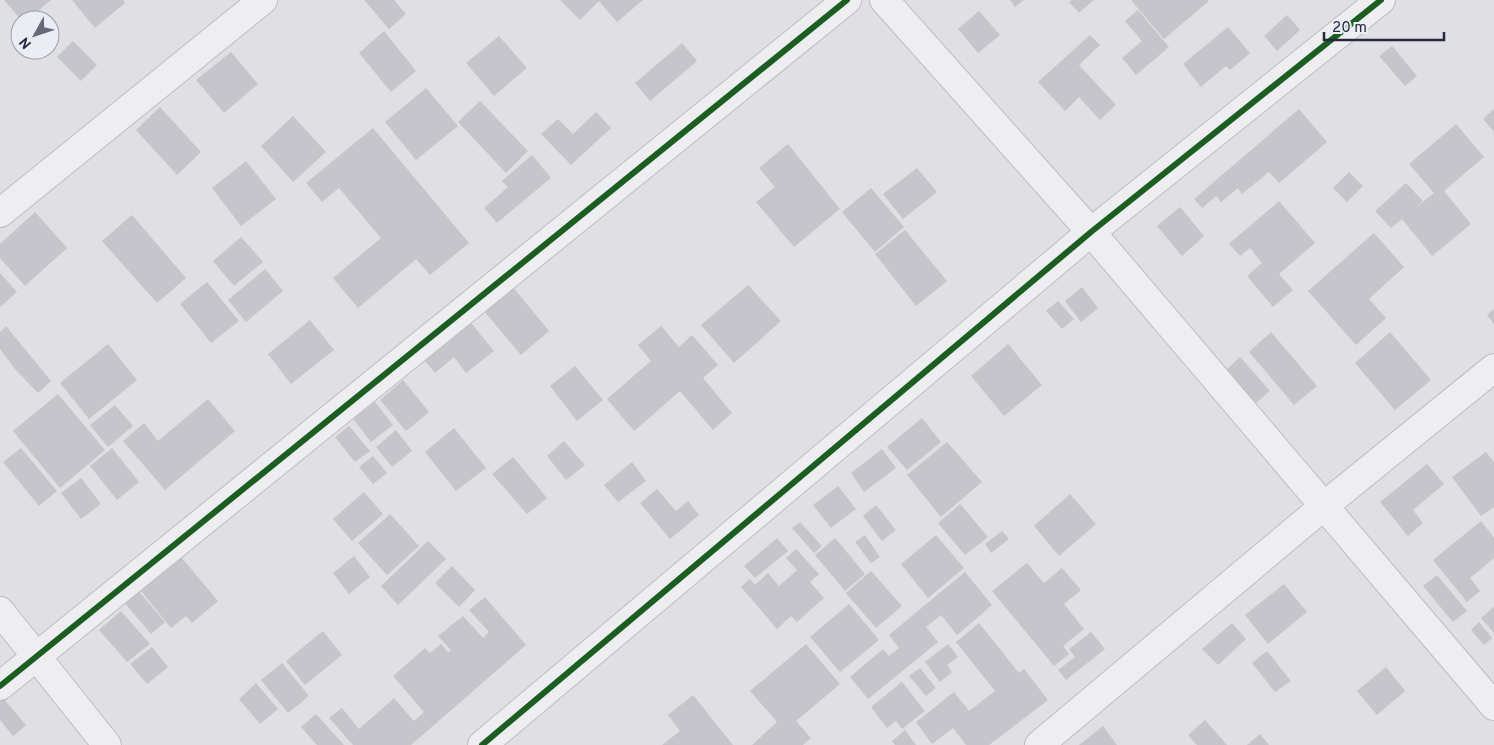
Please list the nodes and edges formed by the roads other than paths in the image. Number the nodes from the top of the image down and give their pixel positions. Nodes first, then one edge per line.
1 (263, 0) edge
2 (847, 0) edge
3 (884, 0) edge
4 (1381, 0) edge
5 (0, 213) edge
6 (1091, 232) junction
7 (1494, 368) edge
8 (1324, 506) junction
9 (0, 611) edge
10 (37, 656) junction
11 (0, 686) edge
12 (1494, 706) edge
13 (107, 745) edge
14 (482, 745) edge
15 (1039, 745) edge

1 - 5 street
2 - 10 street
3 - 6 street
4 - 6 street
6 - 8 street
6 - 14 street
7 - 8 street
8 - 12 street
8 - 15 street
9 - 10 street
10 - 11 street
10 - 13 street

